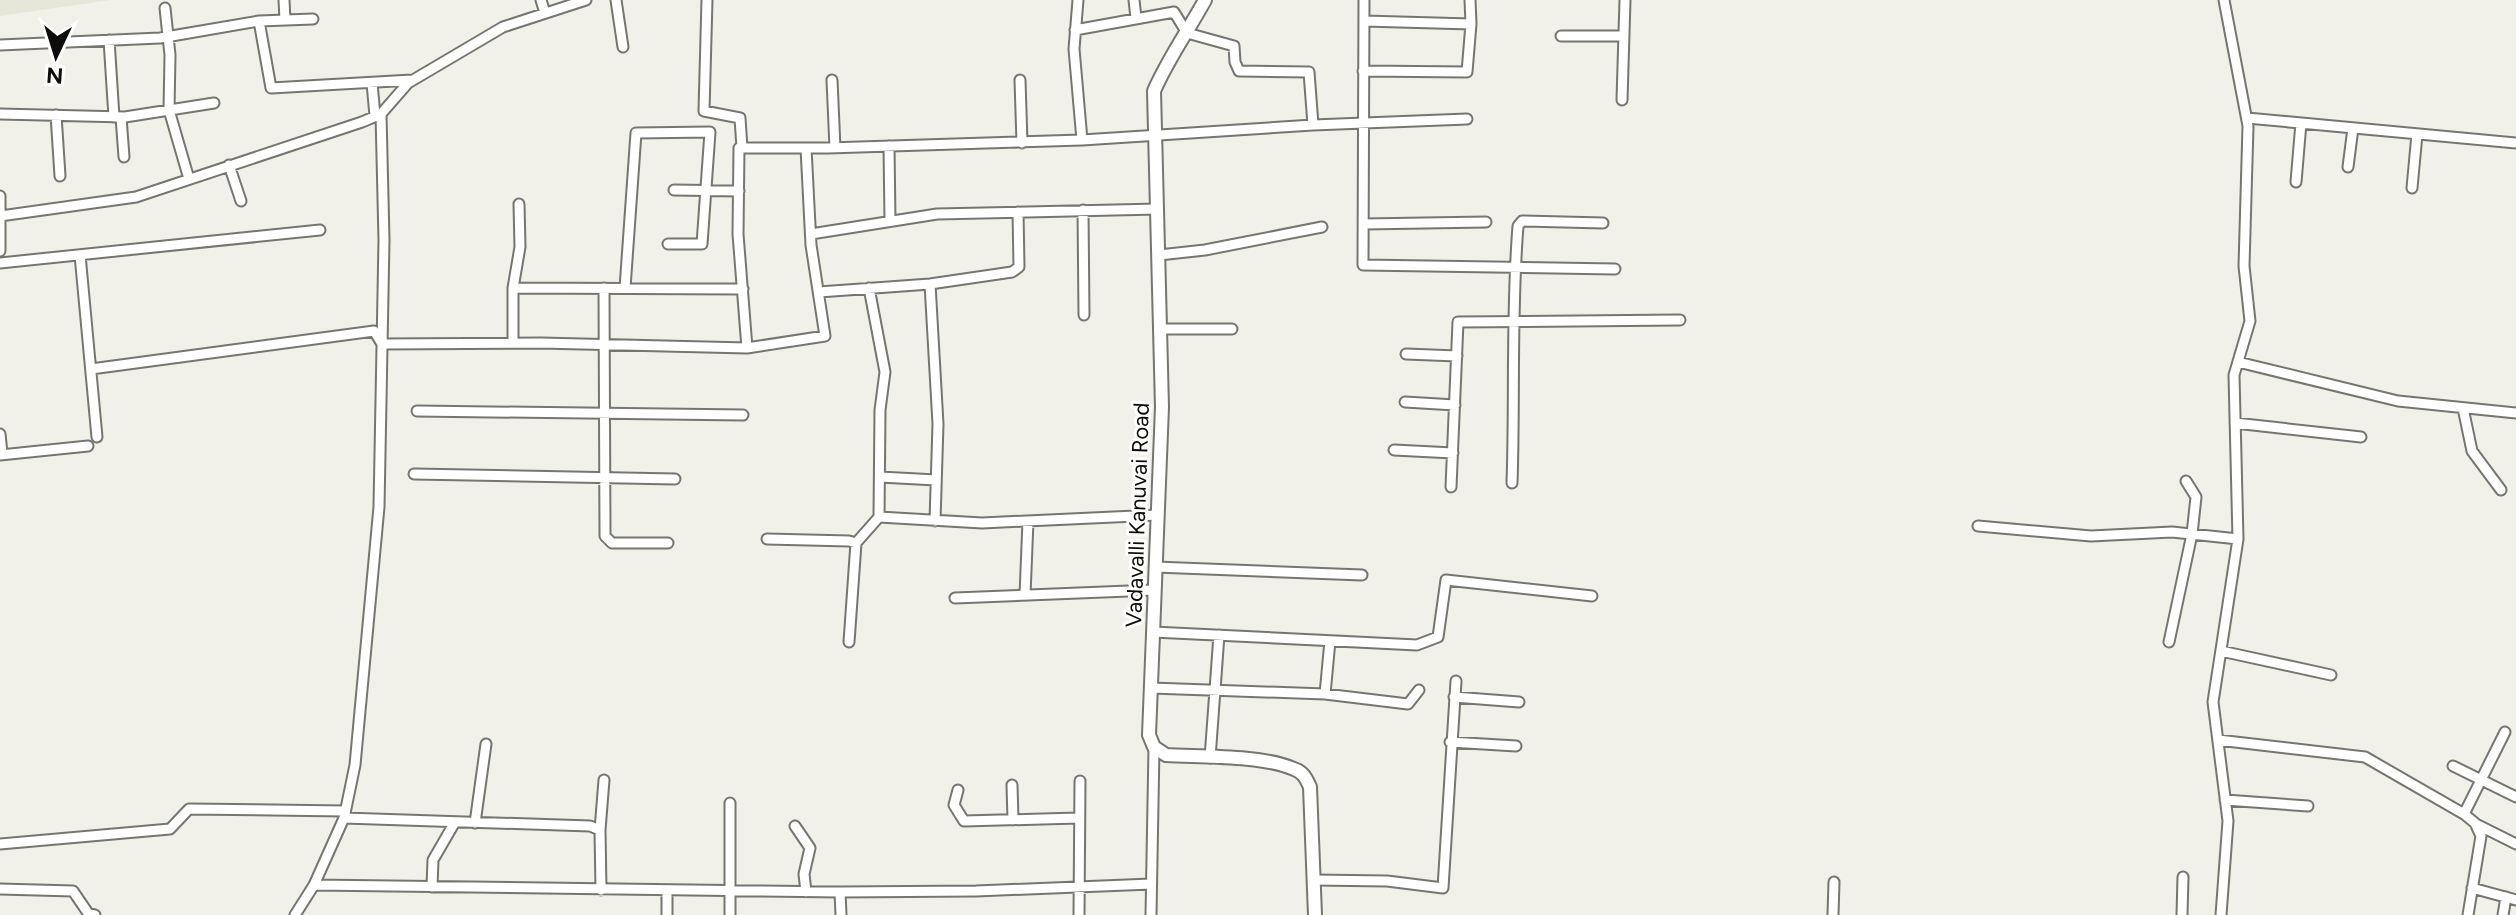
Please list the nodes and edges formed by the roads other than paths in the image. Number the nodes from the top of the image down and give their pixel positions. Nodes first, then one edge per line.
1 (284, 0) edge
2 (541, 0) edge
3 (586, 0) edge
4 (616, 0) edge
5 (707, 0) edge
6 (1078, 0) edge
7 (1134, 0) edge
8 (1205, 0) edge
9 (1364, 0) edge
10 (1470, 0) edge
11 (1625, 0) edge
12 (2224, 0) edge
13 (165, 8) dead end
14 (545, 13) junction
15 (1136, 18) junction
16 (313, 19) dead end
17 (285, 20) junction
18 (259, 21) junction
19 (1364, 21) junction
20 (1471, 24) junction
21 (1075, 30) junction
22 (1187, 33) junction
23 (168, 36) junction
24 (1561, 36) dead end
25 (1624, 36) junction
26 (109, 40) junction
27 (0, 45) edge
28 (623, 47) dead end
29 (1363, 71) junction
30 (412, 80) junction
31 (832, 80) dead end
32 (1020, 80) dead end
33 (372, 83) junction
34 (1622, 100) dead end
35 (214, 103) dead end
36 (169, 110) junction
37 (0, 114) edge
38 (56, 115) junction
39 (378, 115) junction
40 (118, 117) junction
41 (2247, 118) junction
42 (1467, 119) dead end
43 (1363, 123) junction
44 (2301, 123) junction
45 (1313, 125) junction
46 (2353, 128) junction
47 (2417, 134) junction
48 (1156, 135) junction
49 (1082, 140) junction
50 (1022, 143) junction
51 (2516, 143) edge
52 (889, 146) junction
53 (742, 148) junction
54 (806, 148) junction
55 (835, 148) junction
56 (124, 157) dead end
57 (229, 165) junction
58 (2348, 167) dead end
59 (60, 176) dead end
60 (189, 179) junction
61 (2296, 182) dead end
62 (2412, 188) dead end
63 (674, 190) dead end
64 (706, 190) junction
65 (739, 191) junction
66 (0, 196) edge
67 (241, 201) dead end
68 (519, 204) dead end
69 (1158, 209) junction
70 (1083, 210) junction
71 (1018, 212) junction
72 (1, 216) edge
73 (890, 221) junction
74 (1486, 222) dead end
75 (1603, 223) dead end
76 (1364, 224) junction
77 (1322, 227) dead end
78 (320, 230) dead end
79 (811, 234) junction
80 (668, 244) dead end
81 (0, 251) edge
82 (80, 255) junction
83 (1159, 255) junction
84 (0, 263) edge
85 (1515, 267) junction
86 (1615, 269) dead end
87 (930, 284) junction
88 (513, 288) junction
89 (604, 288) junction
90 (625, 288) junction
91 (869, 288) junction
92 (743, 289) junction
93 (819, 292) junction
94 (1084, 315) dead end
95 (1680, 320) dead end
96 (1513, 322) junction
97 (1160, 329) junction
98 (1232, 329) dead end
99 (513, 342) junction
100 (382, 344) junction
101 (604, 345) junction
102 (747, 348) junction
103 (1406, 354) dead end
104 (1457, 356) junction
105 (2238, 362) junction
106 (91, 369) junction
107 (1405, 402) dead end
108 (1455, 405) junction
109 (2463, 408) junction
110 (417, 411) dead end
111 (2516, 413) edge
112 (604, 414) junction
113 (743, 415) dead end
114 (2235, 423) junction
115 (0, 434) edge
116 (97, 437) dead end
117 (2361, 437) dead end
118 (88, 446) dead end
119 (1394, 450) dead end
120 (1453, 453) junction
121 (1, 454) edge
122 (414, 474) dead end
123 (880, 477) junction
124 (605, 478) junction
125 (675, 479) dead end
126 (936, 480) junction
127 (2186, 481) dead end
128 (1512, 483) dead end
129 (1451, 487) dead end
130 (2501, 490) dead end
131 (1157, 515) junction
132 (879, 517) junction
133 (935, 521) junction
134 (1028, 521) junction
135 (1978, 526) dead end
136 (2192, 534) junction
137 (767, 539) dead end
138 (2238, 539) junction
139 (668, 543) dead end
140 (856, 543) junction
141 (1155, 567) junction
142 (1362, 575) dead end
143 (1154, 590) junction
144 (1025, 595) junction
145 (1592, 596) dead end
146 (955, 598) dead end
147 (1153, 632) junction
148 (1219, 635) junction
149 (1330, 641) junction
150 (849, 642) dead end
151 (2169, 642) dead end
152 (2221, 651) junction
153 (2331, 675) dead end
154 (1456, 681) dead end
155 (1151, 688) junction
156 (1216, 690) junction
157 (1419, 690) dead end
158 (1325, 694) junction
159 (1454, 697) junction
160 (1519, 702) dead end
161 (2505, 732) dead end
162 (2218, 740) junction
163 (1450, 742) junction
164 (486, 744) dead end
165 (1516, 746) dead end
166 (1154, 747) junction
167 (1210, 758) junction
168 (2453, 766) dead end
169 (604, 780) dead end
170 (2480, 780) junction
171 (1080, 781) dead end
172 (1012, 785) dead end
173 (958, 790) dead end
174 (2516, 797) edge
175 (2225, 800) junction
176 (730, 803) dead end
177 (2308, 806) dead end
178 (344, 814) junction
179 (2464, 814) junction
180 (1078, 818) junction
181 (1013, 820) junction
182 (455, 822) junction
183 (475, 823) junction
184 (2475, 823) junction
185 (795, 826) dead end
186 (600, 830) junction
187 (0, 844) edge
188 (2516, 844) edge
189 (2183, 877) dead end
190 (1314, 880) junction
191 (1834, 882) dead end
192 (1151, 884) junction
193 (314, 885) junction
194 (432, 887) junction
195 (1079, 887) junction
196 (2472, 888) junction
197 (0, 889) edge
198 (601, 890) junction
199 (667, 891) junction
200 (730, 891) junction
201 (806, 892) junction
202 (840, 892) junction
203 (2511, 899) edge
204 (95, 915) edge
205 (295, 915) edge
206 (667, 915) edge
207 (730, 915) edge
208 (841, 915) edge
209 (1079, 915) edge
210 (1151, 915) edge
211 (1315, 915) edge
212 (1833, 915) edge
213 (2182, 915) edge
214 (2221, 915) edge
215 (2468, 915) edge
216 (2503, 915) edge

1 - 17 street
2 - 14 street
3 - 14 street
4 - 28 street
5 - 53 street
6 - 21 street
7 - 15 street
8 - 22 street, Vadavalli Kanuvai Road
9 - 19 street
10 - 20 street
11 - 25 street
12 - 41 street
13 - 23 street
14 - 30 street
15 - 21 street
15 - 22 street
16 - 17 street
17 - 18 street
18 - 23 street
18 - 33 street
19 - 20 street
19 - 29 street
20 - 29 street
21 - 49 street
22 - 45 street
22 - 48 street, Vadavalli Kanuvai Road
23 - 26 street
23 - 36 street
24 - 25 street
25 - 34 street
26 - 27 street
26 - 40 street
29 - 43 street
30 - 33 street
30 - 39 street
31 - 55 street
32 - 50 street
33 - 39 street
35 - 36 street
36 - 40 street
36 - 60 street
37 - 38 street
38 - 40 street
38 - 59 street
39 - 57 street
39 - 100 street
40 - 56 street
41 - 44 street
41 - 105 street
42 - 43 street
43 - 45 street
43 - 76 street
44 - 46 street
44 - 61 street
45 - 48 street
46 - 47 street
46 - 58 street
47 - 51 street
47 - 62 street
48 - 49 street
48 - 69 street, Vadavalli Kanuvai Road
49 - 50 street
50 - 52 street
52 - 55 street
52 - 73 street
53 - 54 street
53 - 65 street
54 - 55 street
54 - 79 street
57 - 60 street
57 - 67 street
60 - 72 street
63 - 64 street
64 - 65 street
64 - 80 street
64 - 90 street
65 - 92 street
66 - 72 street
68 - 88 street
69 - 70 street
69 - 83 street, Vadavalli Kanuvai Road
70 - 71 street
70 - 94 street
71 - 73 street
71 - 87 street
72 - 81 street
73 - 79 street
74 - 76 street
75 - 85 street
76 - 85 street
77 - 83 street
78 - 82 street
79 - 93 street
82 - 84 street
82 - 106 street
83 - 97 street, Vadavalli Kanuvai Road
85 - 86 street
85 - 96 street
87 - 91 street
87 - 126 street
88 - 89 street
88 - 99 street
89 - 90 street
89 - 101 street
90 - 92 street
91 - 93 street
91 - 123 street
92 - 102 street
93 - 102 street
95 - 96 street
96 - 104 street
96 - 128 street
97 - 98 street
97 - 131 street, Vadavalli Kanuvai Road
99 - 100 street
99 - 101 street
100 - 106 street
100 - 178 street
101 - 102 street
101 - 112 street
103 - 104 street
104 - 108 street
105 - 109 street
105 - 114 street
106 - 116 street
107 - 108 street
108 - 120 street
109 - 111 street
109 - 130 street
110 - 112 street
112 - 113 street
112 - 124 street
114 - 117 street
114 - 138 street
115 - 121 street
118 - 121 street
119 - 120 street
120 - 129 street
122 - 124 street
123 - 126 street
123 - 132 street
124 - 125 street
124 - 139 street
126 - 133 street
127 - 136 street
131 - 134 street
131 - 141 street, Vadavalli Kanuvai Road
132 - 133 street
132 - 140 street
133 - 134 street
134 - 144 street
135 - 136 street
136 - 138 street
136 - 151 street
137 - 140 street
138 - 152 street
140 - 150 street
141 - 142 street
141 - 143 street, Vadavalli Kanuvai Road
143 - 144 street
143 - 147 street, Vadavalli Kanuvai Road
144 - 146 street
145 - 149 street
147 - 148 street
147 - 155 street, Vadavalli Kanuvai Road
148 - 149 street
148 - 156 street
149 - 158 street
152 - 153 street
152 - 162 street
154 - 159 street
155 - 156 street
155 - 166 street, Vadavalli Kanuvai Road
156 - 158 street
156 - 167 street
157 - 158 street
159 - 160 street
159 - 163 street
161 - 170 street
162 - 175 street
162 - 179 street
163 - 165 street
163 - 190 street
164 - 183 street
166 - 167 street
166 - 192 street
167 - 190 street
168 - 170 street
169 - 186 street
170 - 174 street
170 - 179 street
171 - 180 street
172 - 181 street
173 - 181 street
175 - 177 street
175 - 214 street
176 - 200 street
178 - 182 street
178 - 187 street
178 - 193 street
179 - 184 street
180 - 181 street
180 - 195 street
182 - 183 street
182 - 194 street
183 - 186 street
184 - 188 street
184 - 196 street
185 - 201 street
186 - 198 street
189 - 213 street
190 - 211 street
191 - 212 street
192 - 195 street
192 - 210 street
193 - 194 street
193 - 205 street
194 - 198 street
195 - 202 street
195 - 209 street
196 - 203 street
196 - 215 street
197 - 204 street
198 - 199 street
199 - 200 street
199 - 206 street
200 - 201 street
200 - 207 street
201 - 202 street
202 - 208 street
203 - 216 street

